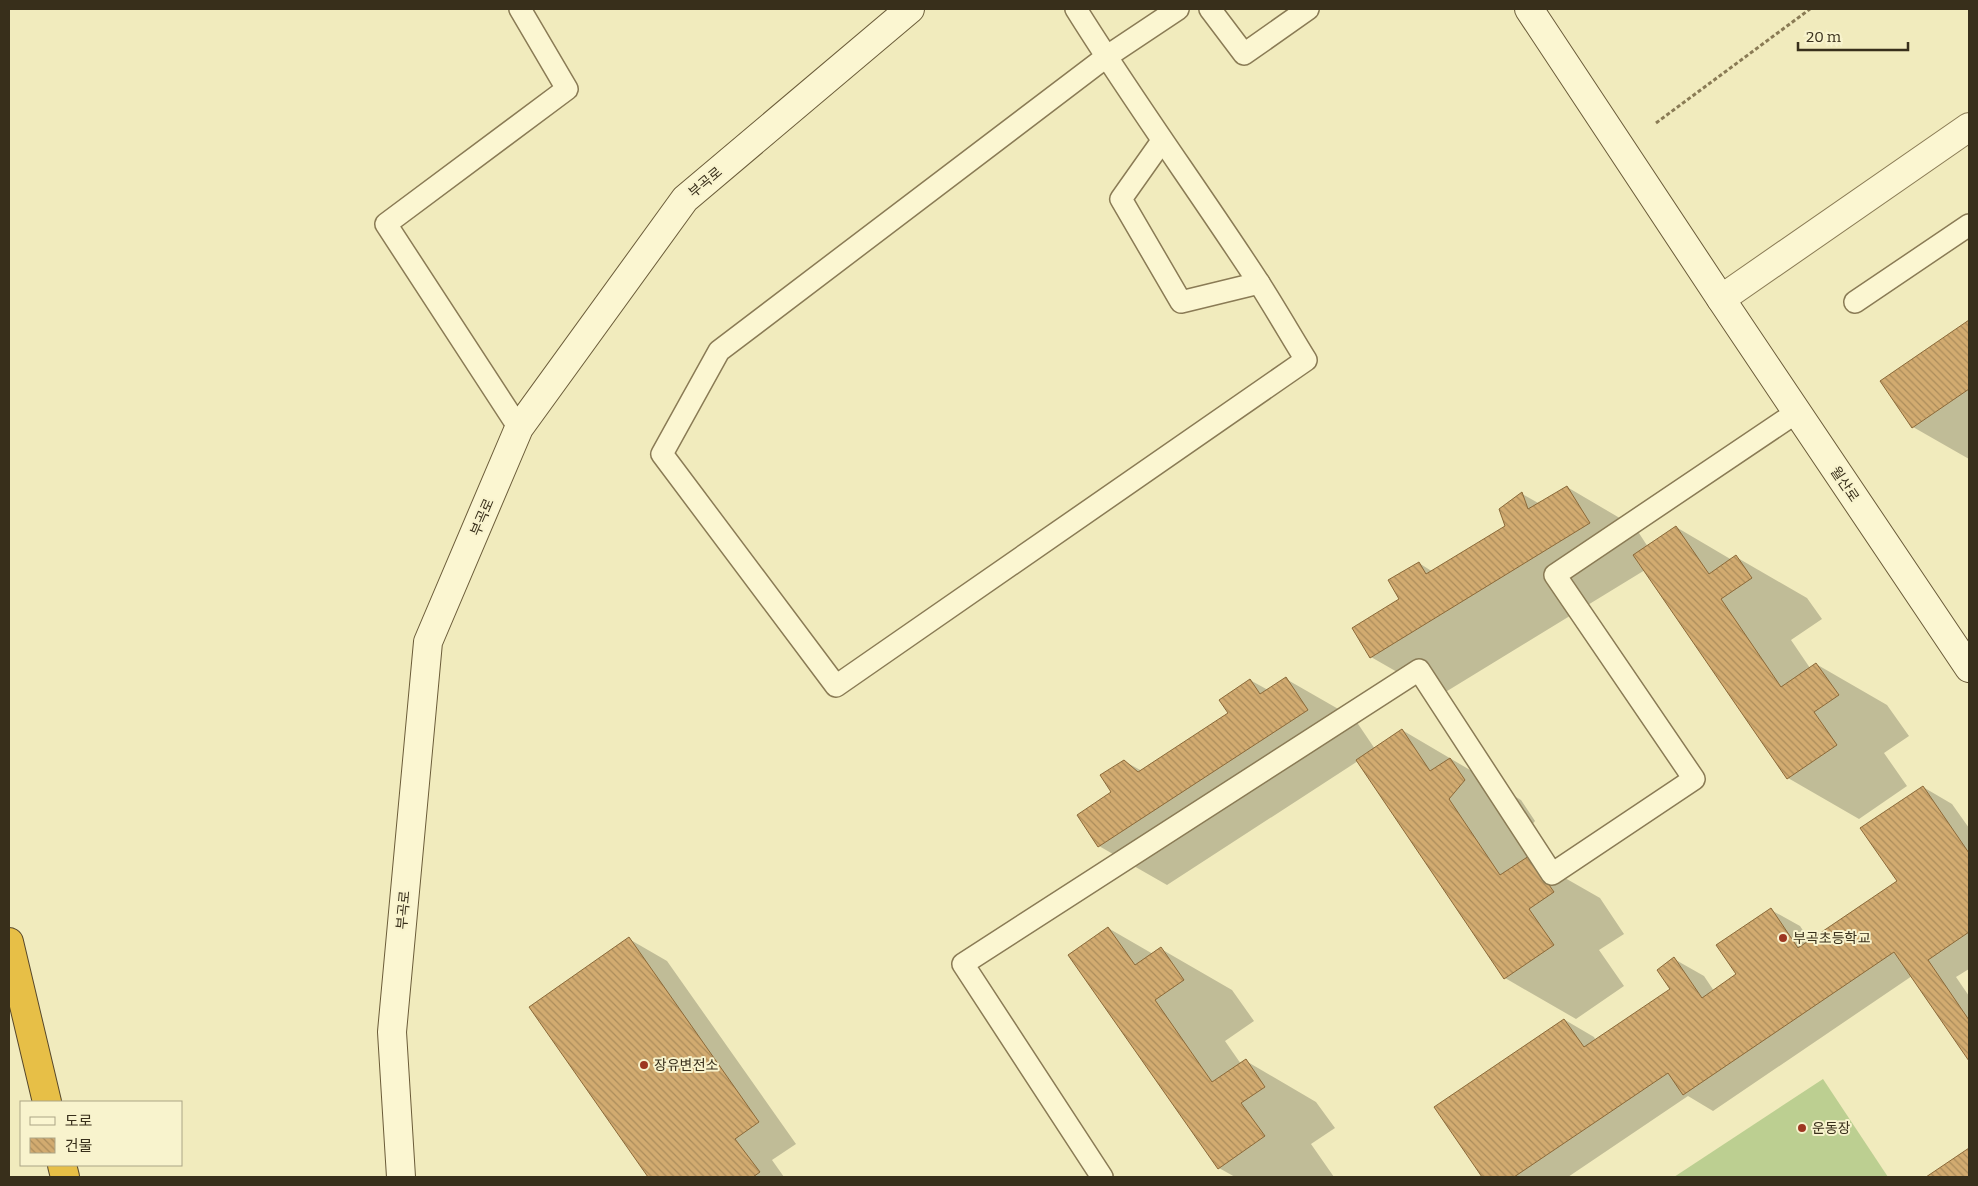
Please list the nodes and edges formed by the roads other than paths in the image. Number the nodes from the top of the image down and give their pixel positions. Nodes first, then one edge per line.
1 (520, 9) edge
2 (910, 9) edge
3 (1076, 9) edge
4 (1178, 9) edge
5 (1210, 9) edge
6 (1308, 9) edge
7 (1529, 9) edge
8 (1106, 57) junction
9 (1969, 127) edge
10 (1162, 141) junction
11 (1969, 225) edge
12 (1260, 284) junction
13 (1721, 299) junction
14 (1855, 302) dead end
15 (1797, 412) junction
16 (520, 428) junction
17 (1969, 668) edge
18 (9, 942) edge
19 (47, 1101) edge
20 (401, 1177) edge
21 (1102, 1177) edge

1 - 16 lane
2 - 16 street, 부곡로
3 - 8 lane
4 - 8 lane
5 - 6 lane
7 - 13 street, 월산로
8 - 10 lane
8 - 12 lane
9 - 13 street
10 - 12 lane
10 - 12 lane
11 - 14 lane
13 - 15 street, 월산로
15 - 17 street, 월산로
15 - 21 lane
16 - 20 street, 부곡로
18 - 19 highway

